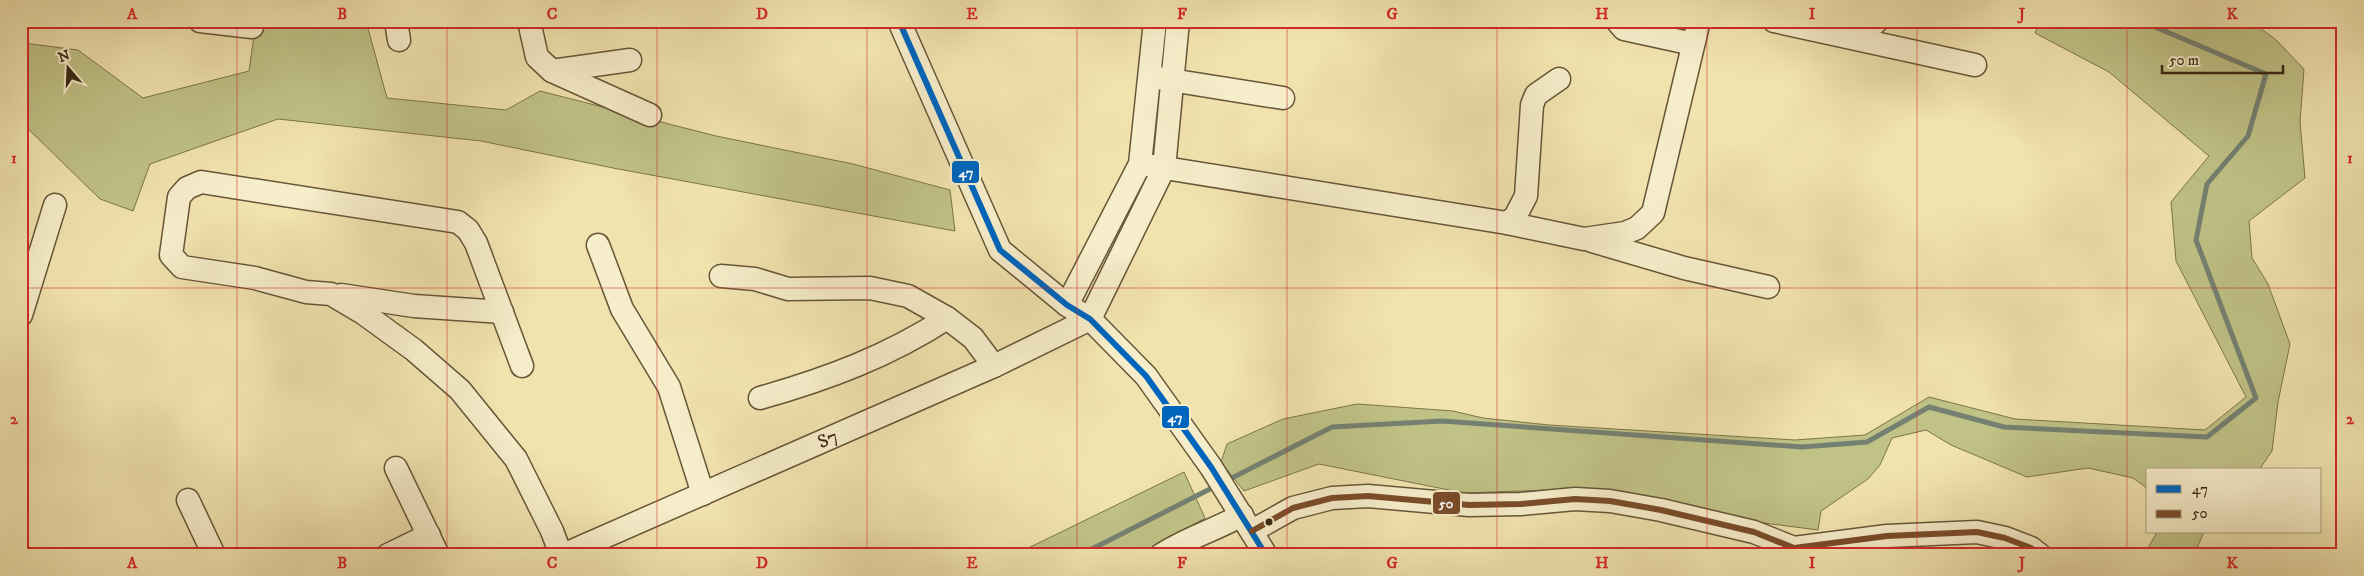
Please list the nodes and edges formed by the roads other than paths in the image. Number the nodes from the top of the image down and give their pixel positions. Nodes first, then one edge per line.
1 (200, 21) edge
2 (530, 21) edge
3 (899, 21) edge
4 (1155, 21) edge
5 (1178, 21) edge
6 (1617, 21) edge
7 (1698, 21) edge
8 (1774, 21) edge
9 (1878, 21) edge
10 (252, 27) dead end
11 (1858, 39) junction
12 (1693, 44) junction
13 (630, 60) dead end
14 (1975, 65) dead end
15 (552, 71) junction
16 (1149, 77) junction
17 (1172, 79) junction
18 (1559, 79) dead end
19 (1283, 98) dead end
20 (650, 114) dead end
21 (1140, 164) junction
22 (1164, 168) junction
23 (55, 205) dead end
24 (1507, 223) junction
25 (1584, 239) junction
26 (598, 245) dead end
27 (721, 276) dead end
28 (1768, 287) dead end
29 (331, 294) junction
30 (1067, 305) junction
31 (414, 306) junction
32 (502, 312) junction
33 (21, 315) edge
34 (947, 318) junction
35 (1090, 319) junction
36 (400, 340) junction
37 (522, 366) dead end
38 (994, 366) junction
39 (760, 398) dead end
40 (396, 468) dead end
41 (703, 494) junction
42 (188, 500) dead end
43 (1242, 515) junction
44 (1214, 530) junction
45 (429, 535) junction
46 (1794, 552) edge
47 (2034, 553) edge
48 (214, 555) edge
49 (388, 555) edge
50 (438, 555) edge
51 (562, 555) edge
52 (1161, 555) edge
53 (1187, 555) edge
54 (1266, 555) edge

1 - 10 street
2 - 15 street
3 - 30 street
4 - 16 street
5 - 17 street
6 - 12 street
7 - 12 street
8 - 11 street
9 - 11 street
11 - 14 street
12 - 25 street
13 - 15 street
15 - 20 street
16 - 17 street
16 - 21 street
17 - 19 street
17 - 22 street
18 - 24 street
21 - 22 street
21 - 30 street
22 - 24 street
22 - 35 street
23 - 33 street
24 - 25 street
25 - 28 street
26 - 41 street
27 - 34 street
29 - 31 street
29 - 32 street
29 - 36 street
30 - 35 street
31 - 32 street
31 - 36 street
32 - 37 street
34 - 38 street
34 - 39 street
35 - 38 street, S7
35 - 43 street
36 - 51 street
38 - 41 street, S7
40 - 45 street
41 - 51 street, S7
42 - 48 street
43 - 44 street
43 - 46 street
43 - 54 street
44 - 52 street
44 - 53 street
45 - 49 street
45 - 50 street
46 - 47 street

